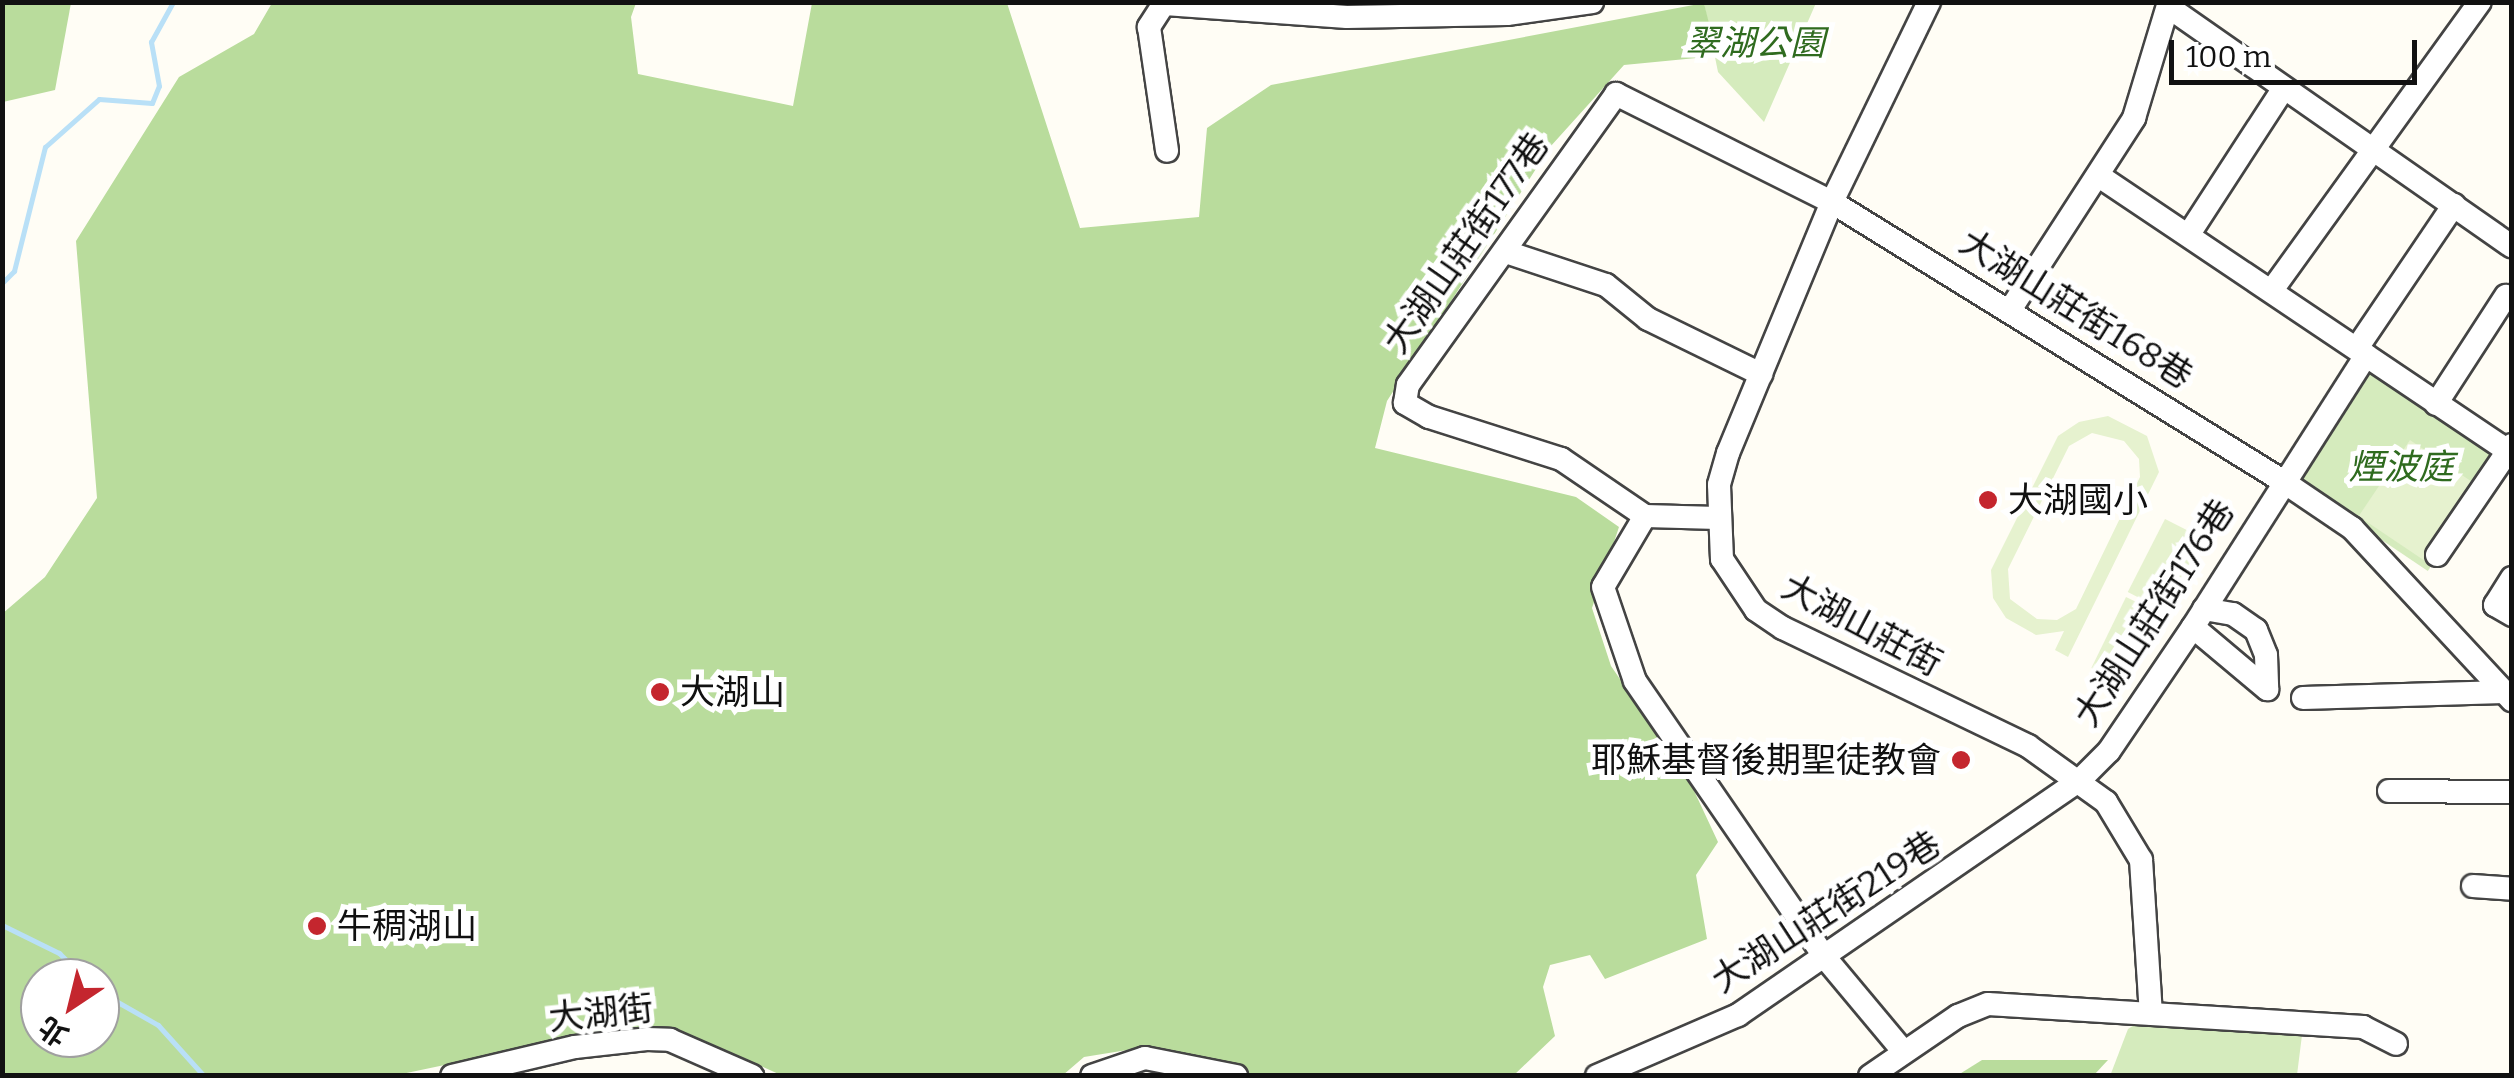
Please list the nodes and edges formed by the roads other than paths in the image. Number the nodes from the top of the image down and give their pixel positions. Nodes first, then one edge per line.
1 (1929, 2) edge
2 (2480, 2) edge
3 (1165, 3) edge
4 (1580, 4) edge
5 (2170, 5) edge
6 (1279, 7) edge
7 (1431, 9) edge
8 (2284, 89) junction
9 (1616, 94) joint
10 (2372, 149) junction
11 (1167, 151) dead end
12 (2099, 176) junction
13 (1832, 202) junction
14 (2454, 205) junction
15 (2189, 234) junction
16 (2512, 247) edge
17 (1506, 252) junction
18 (2272, 290) junction
19 (2506, 296) dead end
20 (2010, 310) junction
21 (2362, 352) junction
22 (1761, 374) junction
23 (2436, 404) junction
24 (2510, 448) edge
25 (2281, 480) junction
26 (1645, 516) junction
27 (1718, 518) junction
28 (2436, 555) dead end
29 (2512, 578) edge
30 (2503, 610) edge
31 (2198, 618) junction
32 (2508, 696) edge
33 (2302, 698) dead end
34 (2080, 780) junction
35 (2389, 791) dead end
36 (2512, 792) edge
37 (2473, 886) dead end
38 (2512, 889) edge
39 (1827, 960) junction
40 (2152, 1014) junction
41 (2396, 1044) dead end
42 (1903, 1051) junction
43 (452, 1076) edge
44 (752, 1076) edge
45 (1092, 1076) edge
46 (1236, 1076) edge
47 (1596, 1076) edge
48 (1870, 1076) edge

1 - 13 street, 大湖山莊街
2 - 10 street
3 - 6 street
3 - 11 street
4 - 7 street
5 - 8 street
5 - 12 street
6 - 7 street
8 - 10 street
8 - 15 street
9 - 13 street, 大湖山莊街168巷
9 - 17 street, 大湖山莊街177巷
10 - 14 street
10 - 18 street
12 - 15 street
12 - 20 street
13 - 20 street, 大湖山莊街168巷
13 - 22 street, 大湖山莊街
14 - 16 street
14 - 21 street, 大湖山莊街176巷
15 - 18 street
17 - 22 street
17 - 26 street, 大湖山莊街177巷
18 - 21 street
19 - 23 street
20 - 25 street, 大湖山莊街168巷
21 - 23 street
21 - 25 street, 大湖山莊街176巷
22 - 27 street, 大湖山莊街
23 - 24 street
24 - 28 street
25 - 31 street, 大湖山莊街176巷
25 - 32 street, 大湖山莊街168巷
26 - 27 street
26 - 39 street
27 - 34 street, 大湖山莊街
29 - 30 street
31 - 31 street
31 - 34 street, 大湖山莊街176巷
32 - 33 street
34 - 39 street, 大湖山莊街219巷
34 - 40 street, 大湖山莊街
35 - 36 street
37 - 38 street
39 - 42 street
39 - 47 street, 大湖山莊街219巷
40 - 41 street
40 - 42 street
42 - 48 street
43 - 44 street, 大湖街
45 - 46 street

